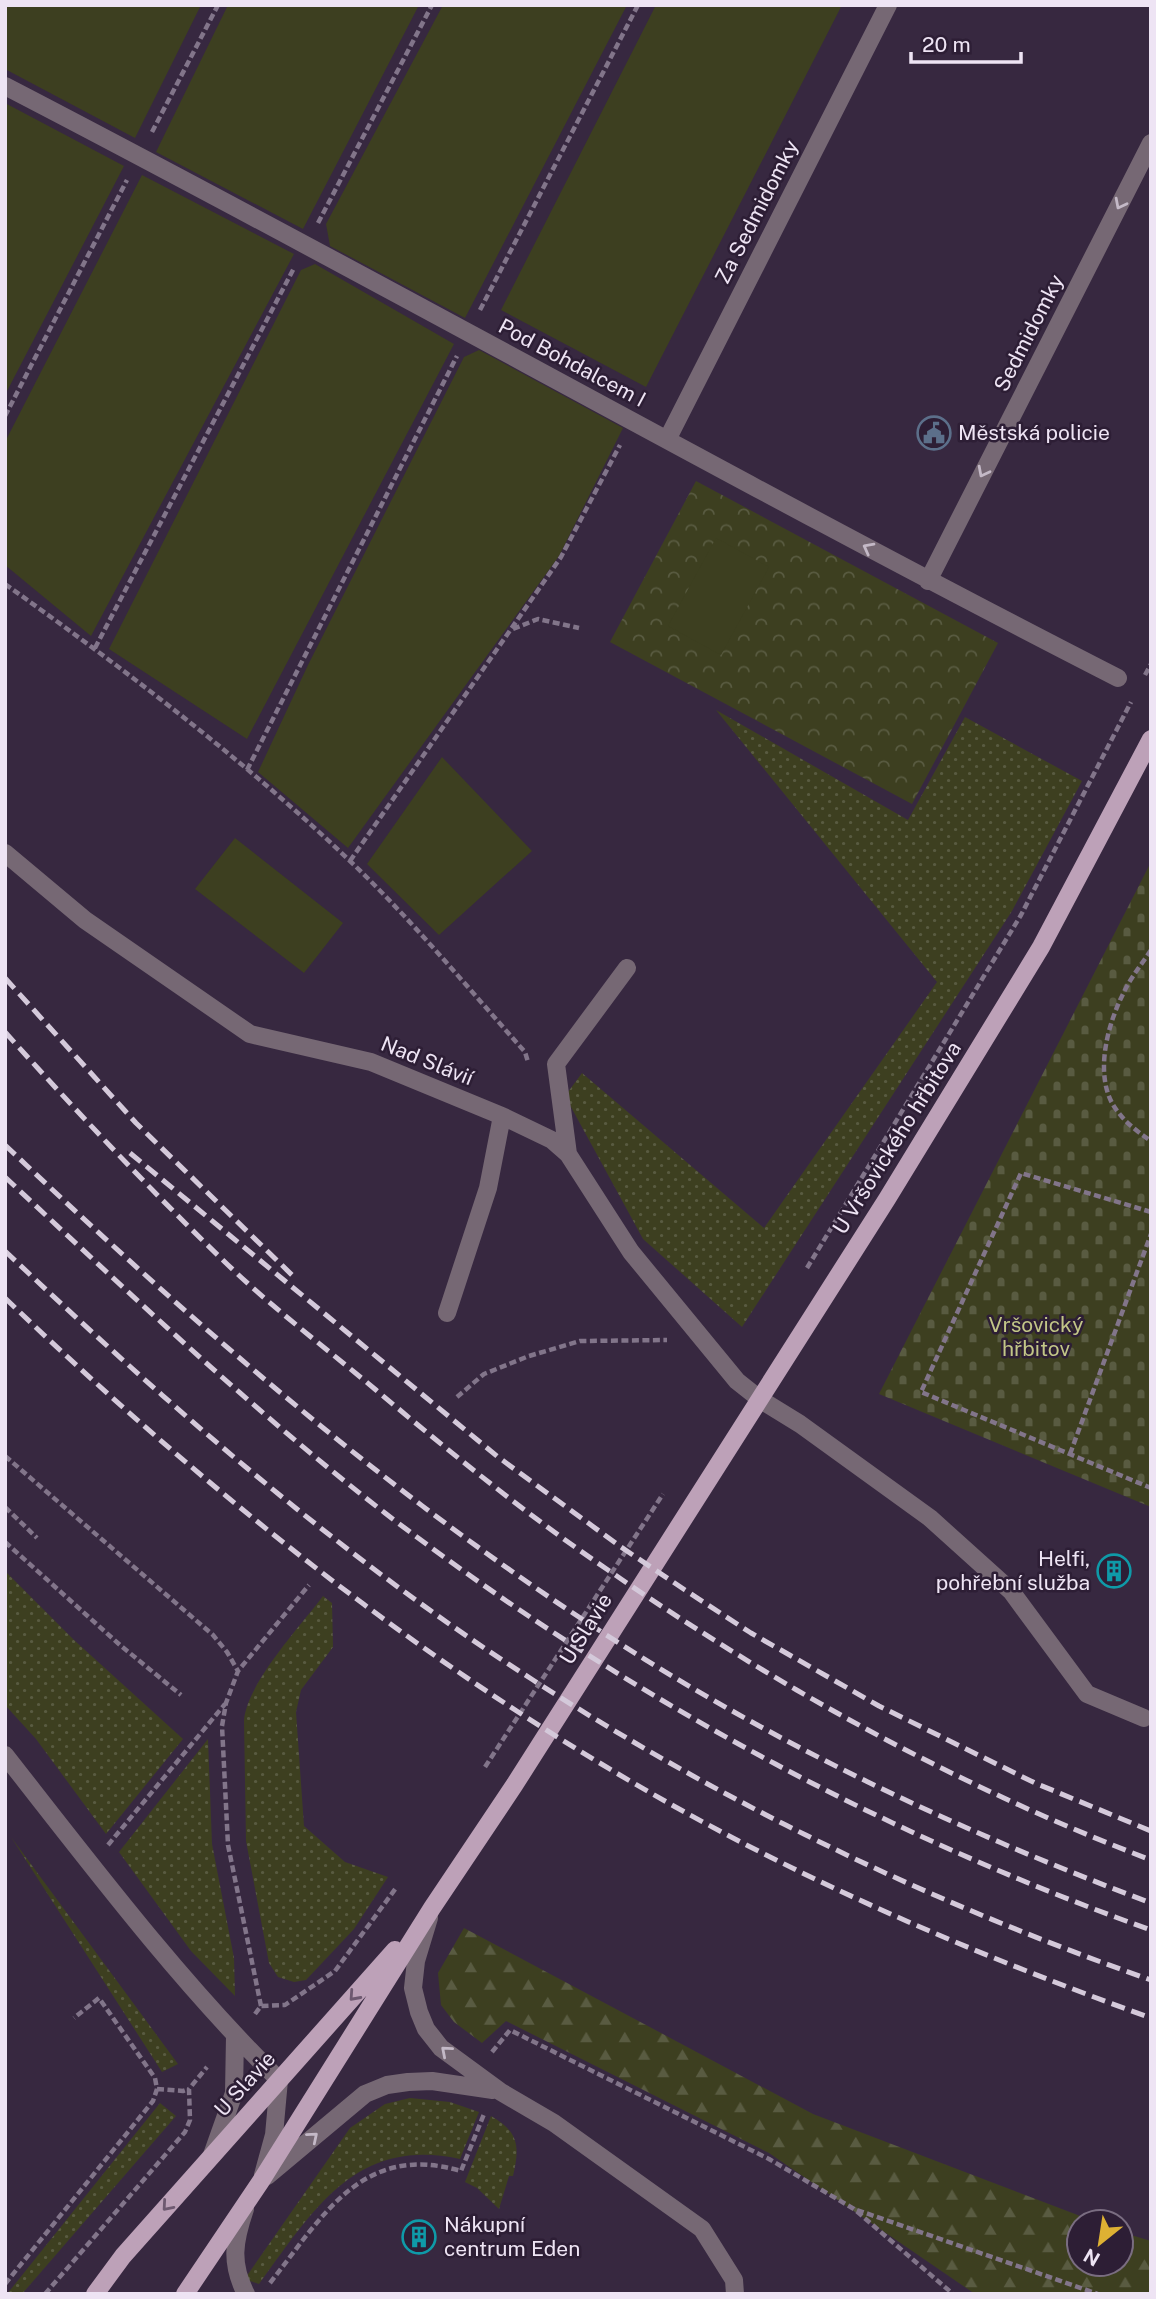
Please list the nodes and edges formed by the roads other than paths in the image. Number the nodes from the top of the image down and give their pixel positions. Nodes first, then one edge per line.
1 (888, 5) edge
2 (5, 86) edge
3 (1151, 143) edge
4 (667, 440) junction
5 (928, 581) junction
6 (1118, 678) dead end
7 (1151, 739) edge
8 (5, 853) edge
9 (627, 968) dead end
10 (502, 1116) junction
11 (568, 1154) junction
12 (447, 1313) dead end
13 (761, 1400) junction
14 (664, 1550) joint
15 (1144, 1718) dead end
16 (5, 1755) edge
17 (432, 1908) junction
18 (235, 2036) junction
19 (279, 2080) junction
20 (501, 2092) junction
21 (212, 2155) junction
22 (261, 2181) junction
23 (95, 2294) edge
24 (186, 2294) edge
25 (246, 2294) edge
26 (735, 2294) edge

1 - 4 street, Za Sedmidomky
2 - 4 street, Pod Bohdalcem I
3 -> 5 street, Sedmidomky
5 -> 4 street, Pod Bohdalcem I
5 - 6 street, Pod Bohdalcem I
7 - 13 main road, U Vršovického hřbitova
8 - 10 street, Nad Slávií
9 - 11 street
10 - 11 street, Nad Slávií
10 - 12 street
11 - 13 street, Nad Slávií
13 - 14 main road, U Vršovického hřbitova
13 - 15 street, Nad Slávií
14 - 17 main road, U Slavie
16 - 18 street
17 -> 19 main road, U Slavie
20 -> 17 street
17 - 22 main road, U Slavie
18 - 19 street
18 - 21 street
19 - 21 main road, U Slavie
19 - 22 street
22 -> 20 street
20 - 26 street
21 -> 23 main road, U Slavie
22 - 24 main road, U Slavie
22 - 25 street

